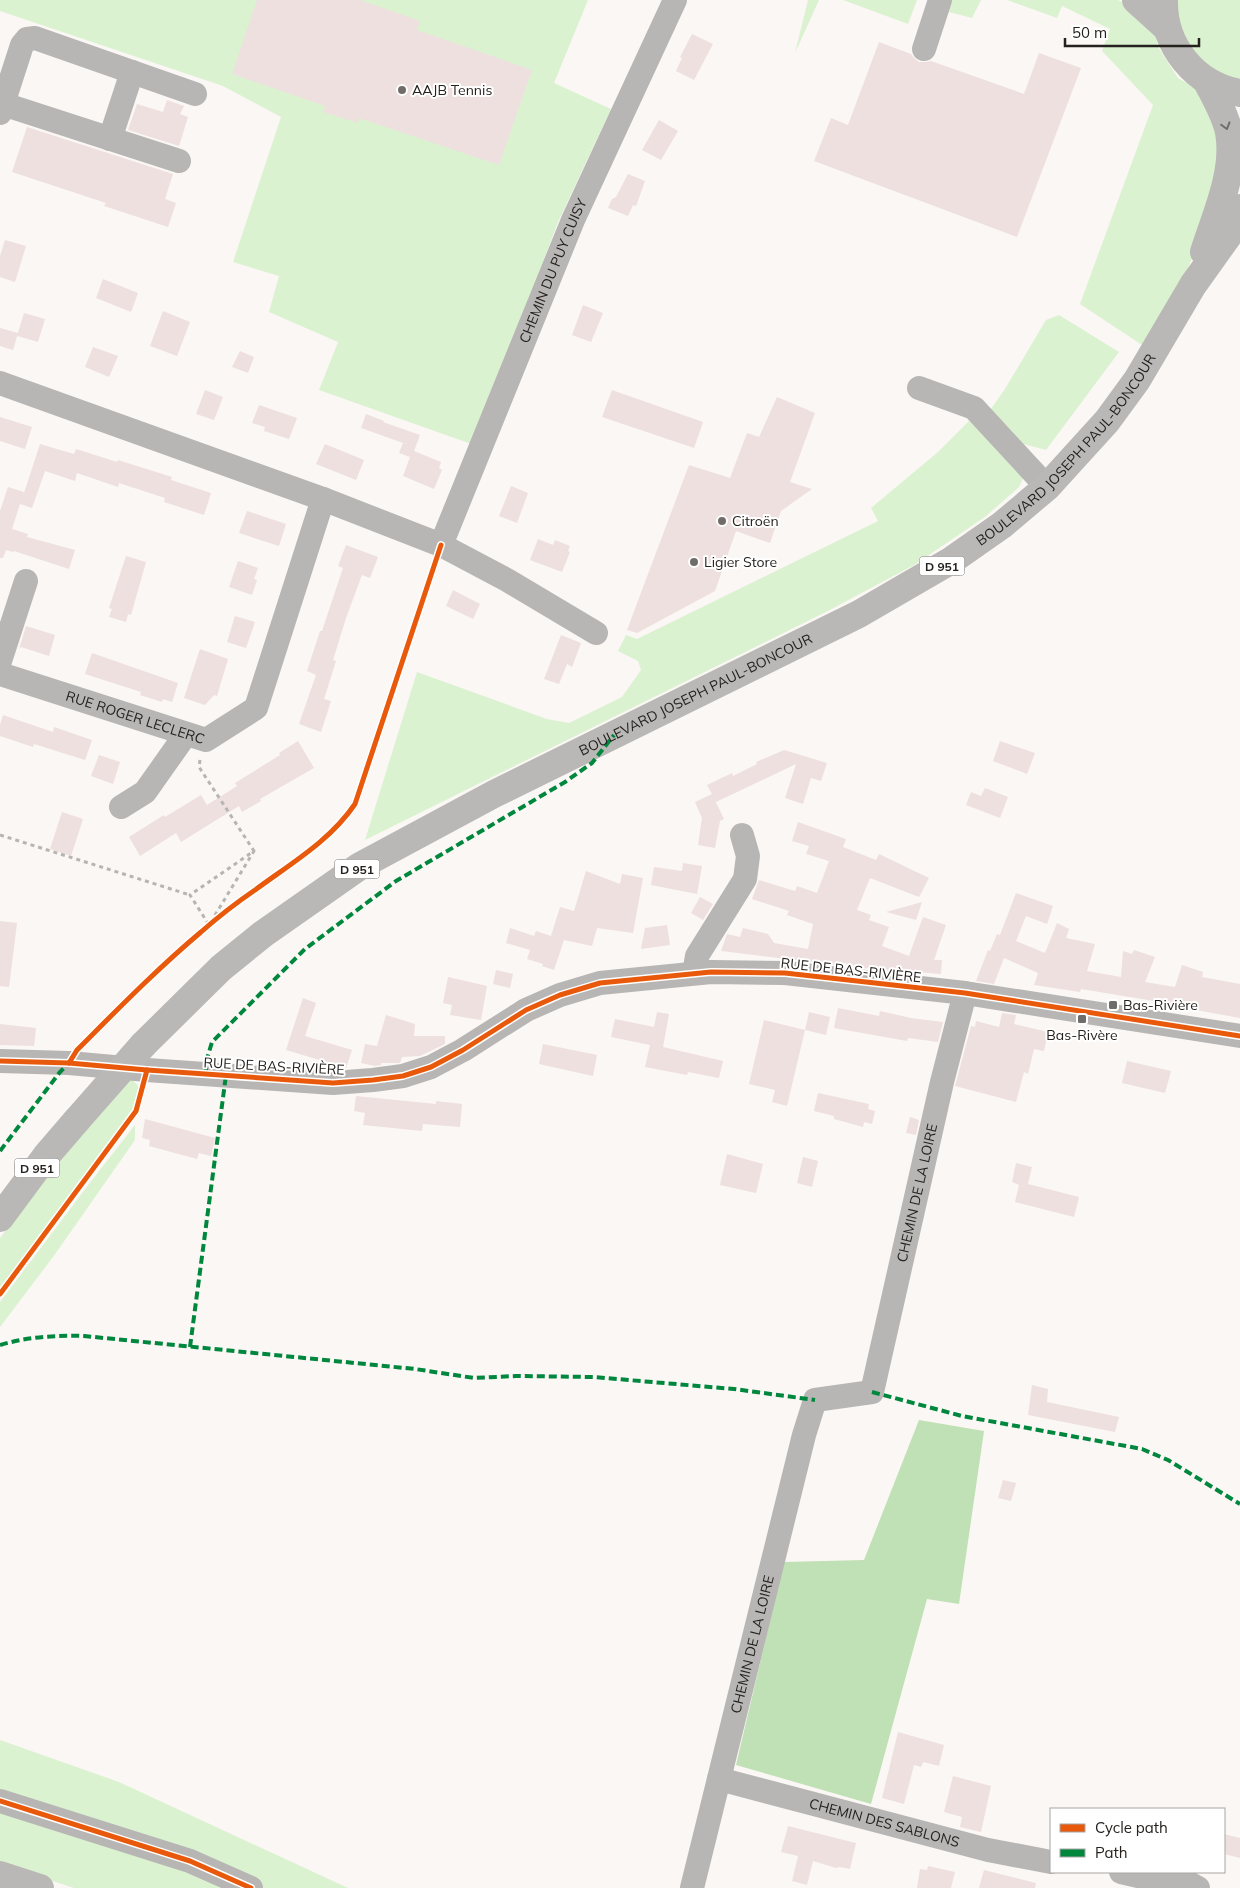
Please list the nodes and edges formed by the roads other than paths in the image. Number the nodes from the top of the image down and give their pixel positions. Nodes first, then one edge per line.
1 (675, 0) edge
2 (940, 0) edge
3 (1136, 0) edge
4 (1164, 0) edge
5 (1167, 28) junction
6 (924, 50) dead end
7 (132, 72) junction
8 (1207, 82) junction
9 (195, 94) dead end
10 (1240, 94) edge
11 (1, 109) edge
12 (110, 139) junction
13 (179, 161) dead end
14 (1240, 208) edge
15 (1193, 285) junction
16 (0, 383) edge
17 (919, 388) dead end
18 (1047, 487) junction
19 (323, 499) junction
20 (441, 546) junction
21 (26, 581) dead end
22 (596, 633) dead end
23 (0, 661) edge
24 (0, 674) edge
25 (196, 737) junction
26 (121, 807) dead end
27 (742, 835) dead end
28 (694, 973) junction
29 (964, 993) junction
30 (1240, 1036) edge
31 (0, 1061) edge
32 (0, 1218) edge
33 (719, 1779) junction
34 (0, 1801) edge
35 (1050, 1862) edge
36 (1125, 1873) edge
37 (0, 1875) edge
38 (40, 1888) edge
39 (251, 1888) edge
40 (692, 1888) edge
41 (1198, 1888) edge

1 - 20 street, CHEMIN DU PUY CUISY
2 - 6 street
3 - 5 main road
4 - 5 main road
5 - 8 main road
7 - 9 street
7 - 11 street
7 - 12 street
8 - 10 main road
8 -> 15 main road, BOULEVARD JOSEPH PAUL-BONCOUR / D 951
11 - 12 street
12 - 13 street
14 - 15 main road, BOULEVARD JOSEPH PAUL-BONCOUR / D 951
15 - 18 main road, BOULEVARD JOSEPH PAUL-BONCOUR / D 951
16 - 19 street
17 - 18 street
18 - 32 main road, BOULEVARD JOSEPH PAUL-BONCOUR / D 951, bridge
19 - 20 street
19 - 25 street, RUE ROGER LECLERC
20 - 22 street
21 - 23 street
24 - 25 street, RUE ROGER LECLERC
25 - 26 street
27 - 28 street
28 - 29 street, RUE DE BAS-RIVIÈRE
28 - 31 street, RUE DE BAS-RIVIÈRE
29 - 30 street, RUE DE BAS-RIVIÈRE
29 - 33 street, CHEMIN DE LA LOIRE
33 - 35 street, CHEMIN DES SABLONS
33 - 40 street, CHEMIN DE LA LOIRE
34 - 39 street
36 - 41 street
37 - 38 main road

